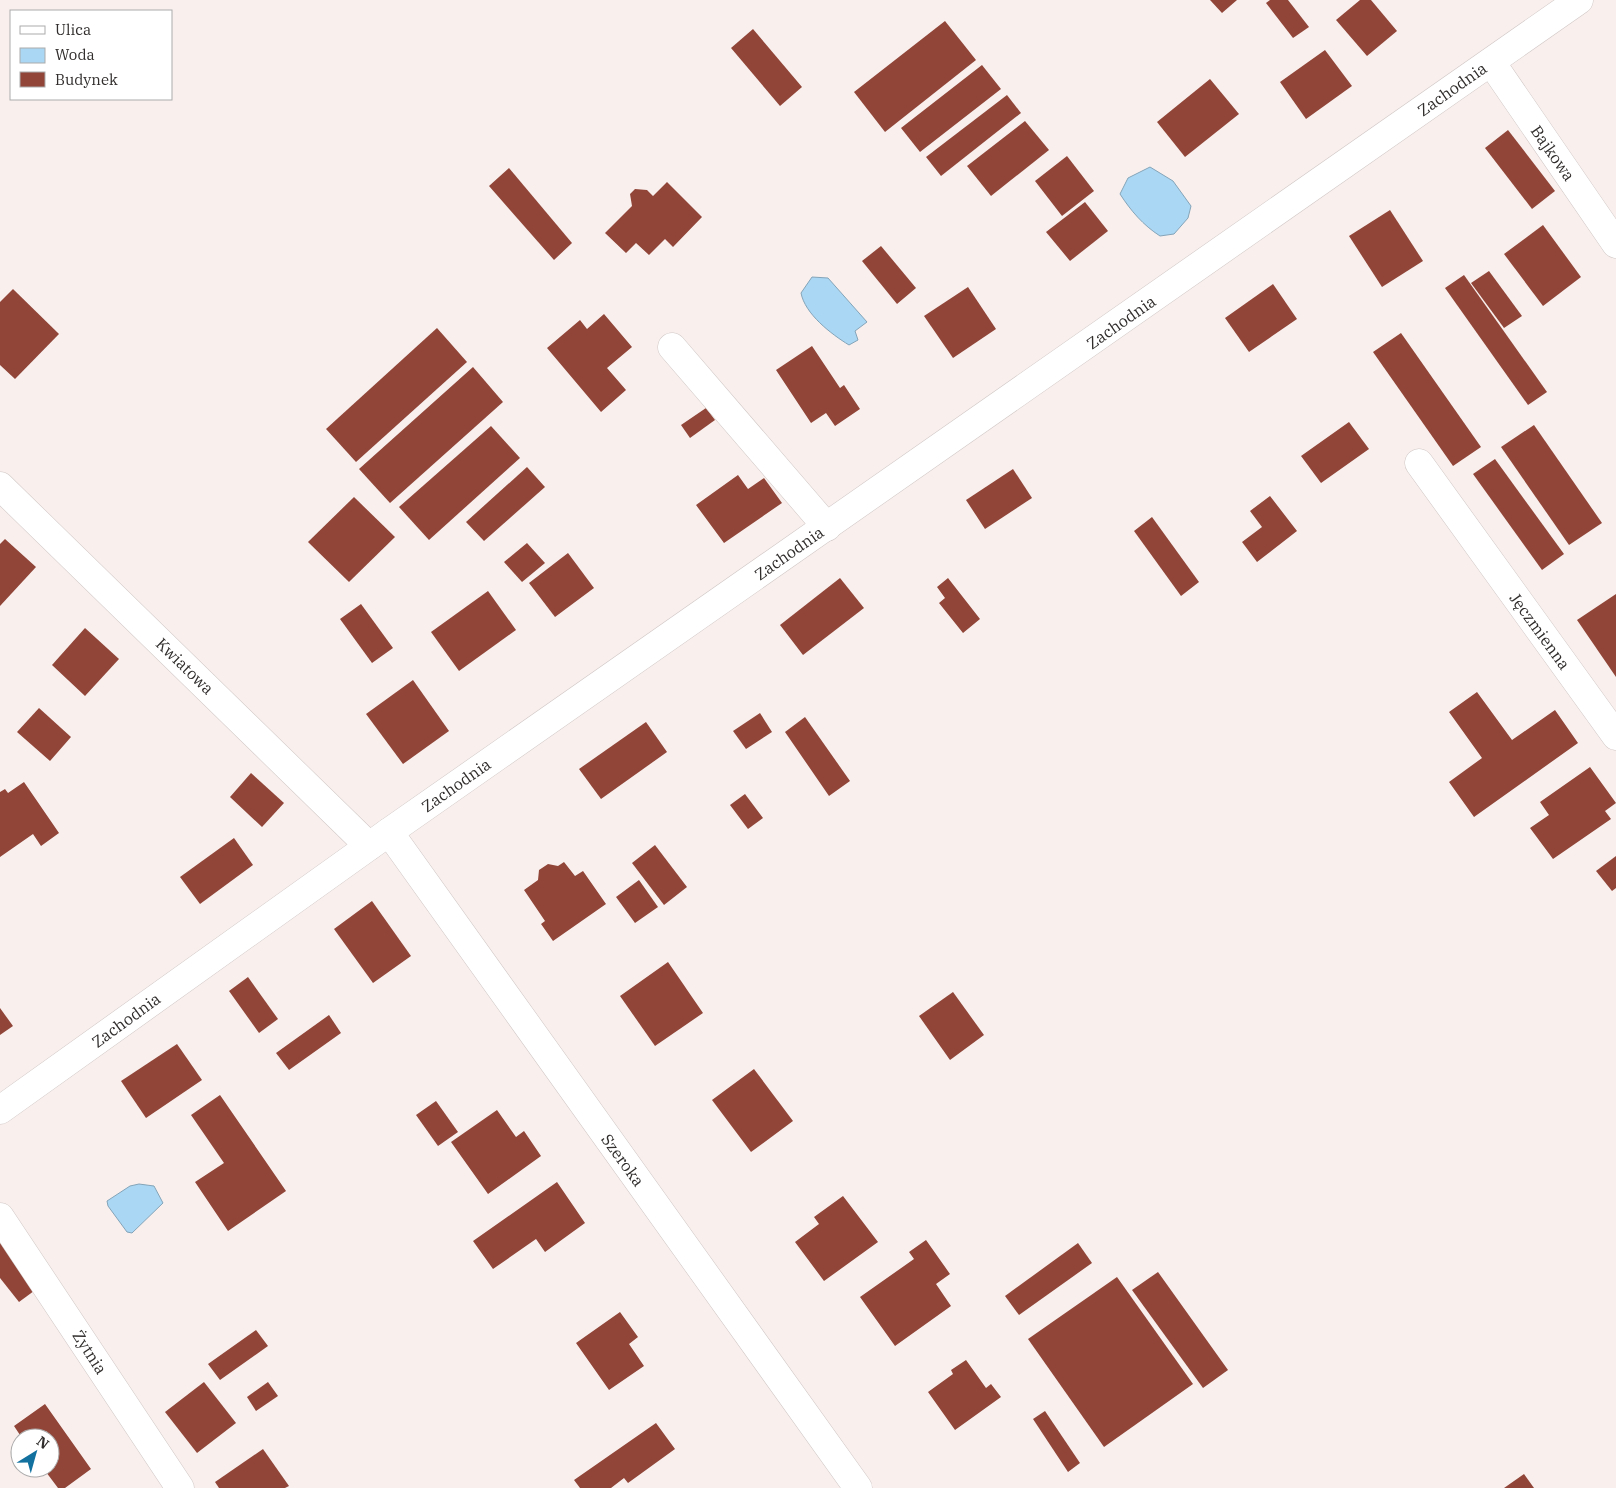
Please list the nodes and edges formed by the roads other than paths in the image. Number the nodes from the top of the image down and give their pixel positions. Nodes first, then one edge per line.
1 (1579, 0) edge
2 (1491, 62) junction
3 (1616, 244) edge
4 (672, 347) dead end
5 (1419, 463) dead end
6 (0, 486) edge
7 (827, 527) junction
8 (1616, 736) edge
9 (379, 839) junction
10 (0, 1110) edge
11 (0, 1217) edge
12 (180, 1488) edge
13 (858, 1488) edge

1 - 2 street, Zachodnia
2 - 3 street, Bajkowa
2 - 7 street, Zachodnia
4 - 7 street
5 - 8 street, Jęczmienna
6 - 9 street, Kwiatowa
7 - 9 street, Zachodnia
9 - 10 street, Zachodnia
9 - 13 street, Szeroka
11 - 12 street, Żytnia

